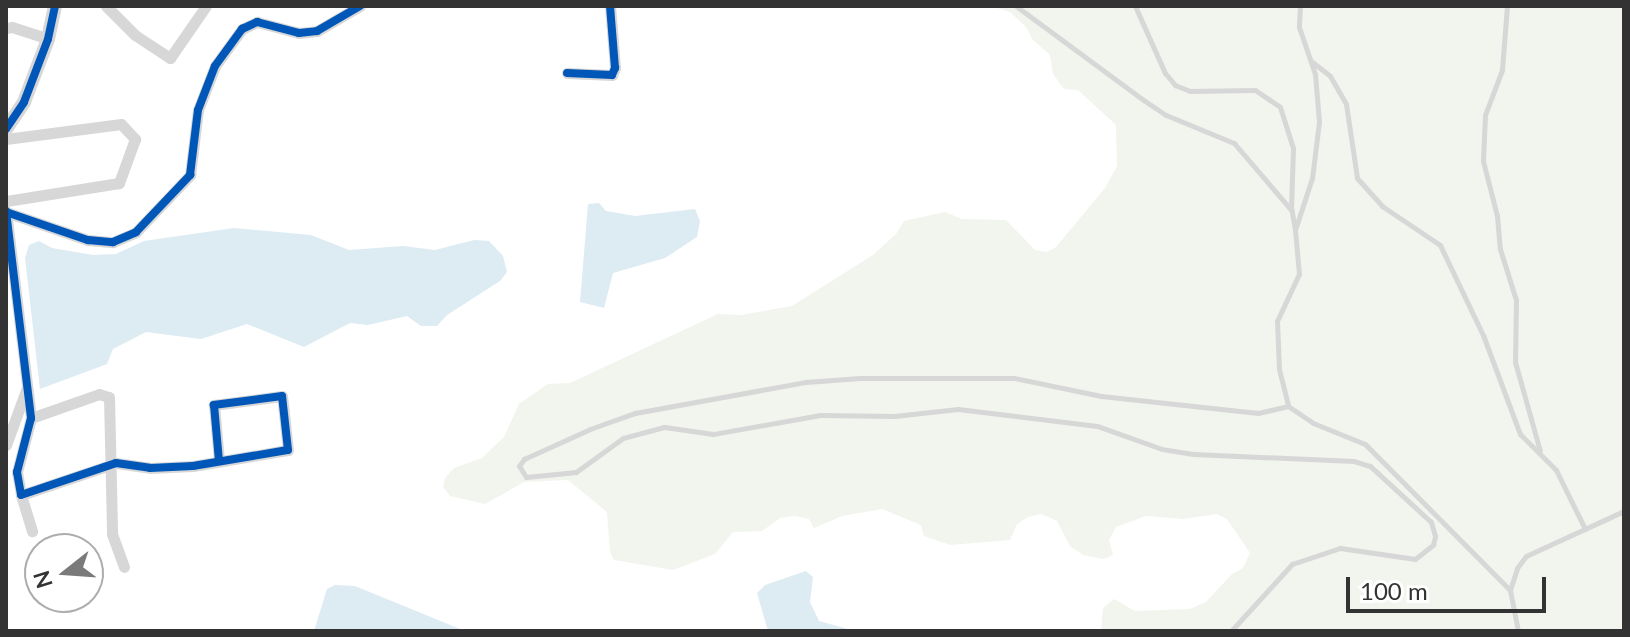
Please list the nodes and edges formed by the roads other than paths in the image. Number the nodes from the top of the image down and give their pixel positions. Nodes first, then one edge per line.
1 (55, 6) edge
2 (206, 6) edge
3 (360, 6) edge
4 (610, 6) edge
5 (1016, 6) edge
6 (1135, 6) edge
7 (1300, 6) edge
8 (1507, 6) edge
9 (111, 8) edge
10 (6, 28) edge
11 (48, 39) junction
12 (1311, 61) junction
13 (567, 73) dead end
14 (6, 129) edge
15 (6, 139) edge
16 (6, 201) edge
17 (1292, 211) junction
18 (6, 212) edge
19 (1295, 230) junction
20 (26, 390) junction
21 (1288, 406) junction
22 (31, 418) junction
23 (6, 445) edge
24 (1540, 452) junction
25 (219, 461) dead end
26 (111, 464) junction
27 (21, 495) junction
28 (1416, 496) junction
29 (1405, 502) junction
30 (1624, 511) edge
31 (1585, 529) junction
32 (32, 531) dead end
33 (124, 567) dead end
34 (1510, 590) junction
35 (1231, 631) edge
36 (1518, 631) edge

1 - 11 street
2 - 9 street
3 - 18 street
4 - 13 street
5 - 17 lane
6 - 17 lane
7 - 12 lane
8 - 24 lane
10 - 11 street
11 - 14 street
12 - 19 lane
12 - 24 lane
15 - 16 street
17 - 19 lane
18 - 20 street
19 - 21 lane
20 - 22 street
20 - 23 street
21 - 28 lane
21 - 29 lane
22 - 26 street
22 - 27 street
24 - 31 lane
25 - 26 street
26 - 27 street
26 - 33 street
27 - 32 street
28 - 29 lane
28 - 34 lane
29 - 35 lane
30 - 31 lane
31 - 34 lane
34 - 36 lane

